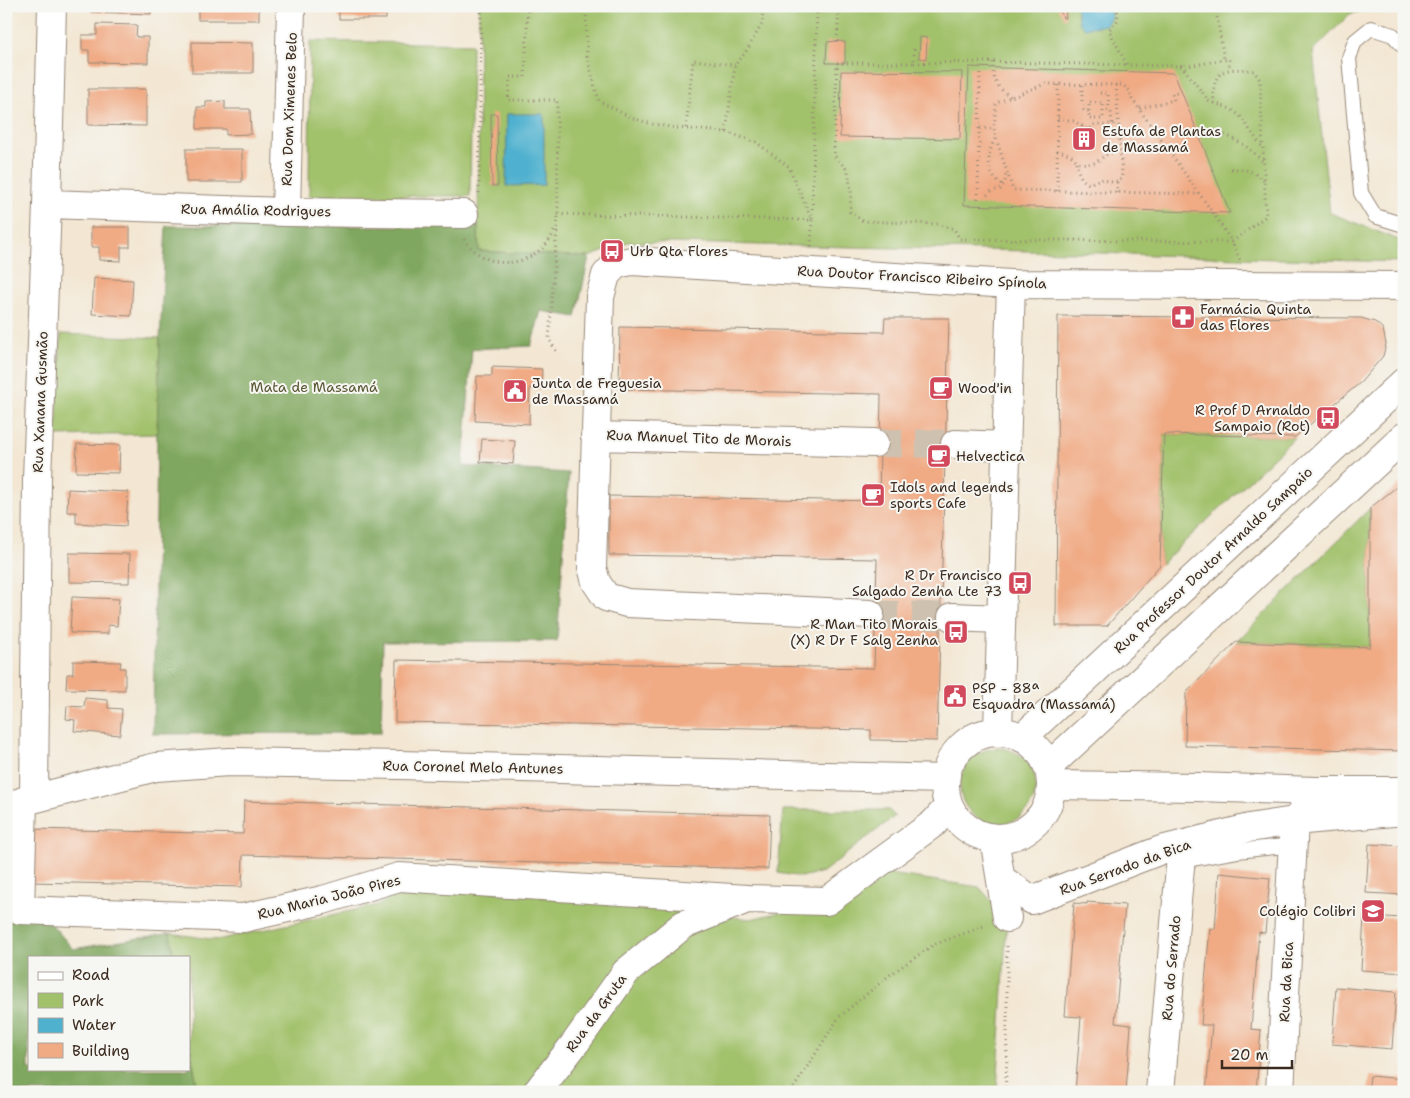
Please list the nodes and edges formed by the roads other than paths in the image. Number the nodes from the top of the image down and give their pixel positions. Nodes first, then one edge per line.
1 (52, 6) edge
2 (292, 6) edge
3 (1404, 48) edge
4 (48, 204) junction
5 (286, 212) junction
6 (460, 214) road end
7 (1404, 215) edge
8 (1388, 219) junction
9 (1404, 224) edge
10 (1011, 284) junction
11 (1404, 286) edge
12 (1404, 382) edge
13 (595, 436) junction
14 (1404, 437) edge
15 (874, 443) tunnel mouth
16 (955, 444) tunnel mouth
17 (1006, 446) junction
18 (870, 614) tunnel mouth
19 (952, 617) tunnel mouth
20 (1000, 619) junction
21 (1010, 734) junction
22 (1050, 776) junction
23 (945, 779) junction
24 (1316, 791) junction
25 (1404, 791) edge
26 (21, 802) edge
27 (949, 806) junction
28 (1404, 811) edge
29 (1293, 833) junction
30 (994, 838) junction
31 (1181, 853) junction
32 (1001, 879) junction
33 (748, 899) junction
34 (1007, 918) road end
35 (537, 1092) edge
36 (1160, 1092) edge
37 (1280, 1092) edge

1 - 4 street, Rua Xanana Gusmão
2 - 5 street, Rua Dom Ximenes Belo
3 - 8 lane
4 - 5 street, Rua Amália Rodrigues
4 - 26 street, Rua Xanana Gusmão
5 - 6 street, Rua Amália Rodrigues
7 - 8 lane
8 - 9 lane
10 - 11 street, Rua Doutor Francisco Ribeiro Spínola
10 - 13 street, Rua Doutor Francisco Ribeiro Spínola
10 - 17 street
12 - 21 street, Rua Professor Doutor Arnaldo Sampaio
13 - 15 street, Rua Manuel Tito de Morais
13 - 18 street, Rua Manuel Tito de Morais
14 - 22 street
16 - 17 street
17 - 20 street
19 - 20 street
20 - 21 street
21 - 22 street
21 - 23 street
22 - 24 street
22 - 30 street
23 - 26 street, Rua Coronel Melo Antunes
23 - 27 street
24 - 25 street
24 - 29 street
26 - 33 street, Rua Maria João Pires
27 - 30 street
27 - 33 street, Rua da Gruta
28 - 29 street, Rua Serrado da Bica
29 - 31 street, Rua Serrado da Bica
29 - 37 street, Rua da Bica
30 - 32 street
31 - 32 street, Rua Serrado da Bica
31 - 36 street, Rua do Serrado
32 - 34 street
33 - 35 street, Rua da Gruta

